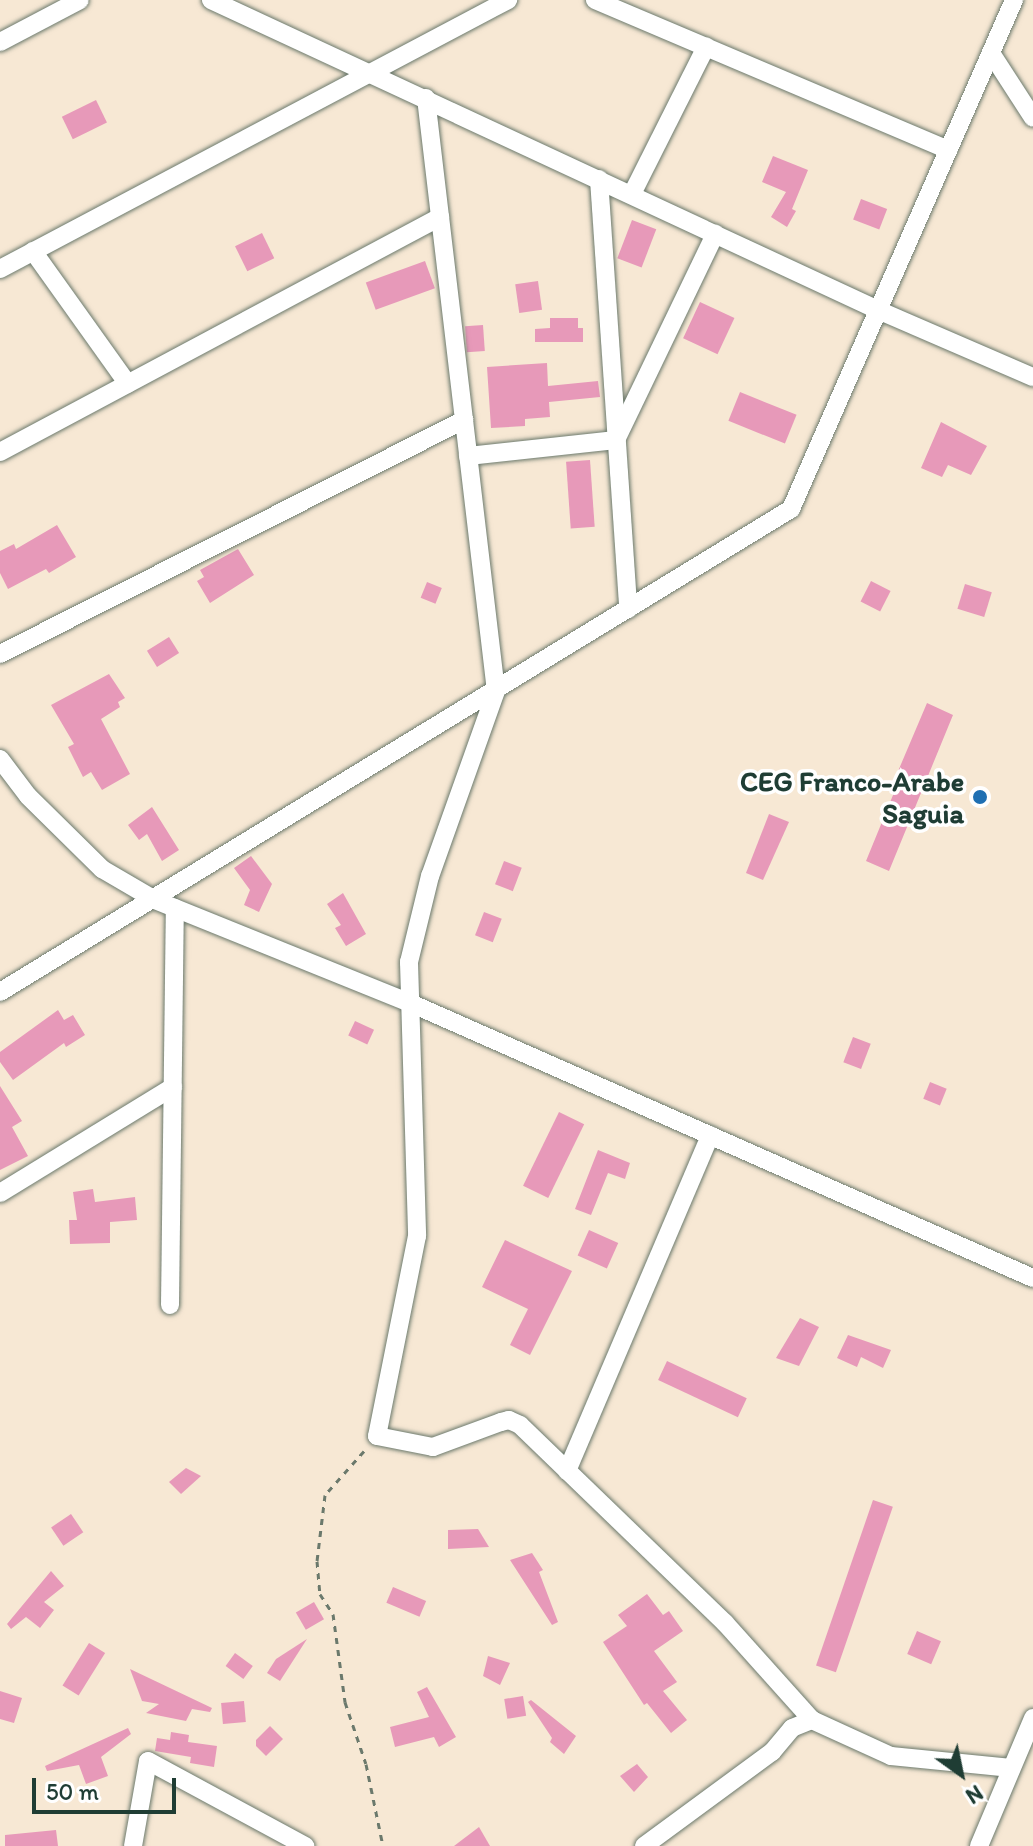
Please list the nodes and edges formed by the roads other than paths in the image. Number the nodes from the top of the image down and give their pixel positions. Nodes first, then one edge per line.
1 (80, 0) edge
2 (211, 0) edge
3 (508, 0) edge
4 (595, 0) edge
5 (1014, 0) edge
6 (0, 42) edge
7 (706, 47) junction
8 (991, 53) junction
9 (367, 75) junction
10 (426, 98) junction
11 (1033, 118) edge
12 (948, 150) junction
13 (599, 179) junction
14 (632, 194) junction
15 (440, 217) junction
16 (715, 234) junction
17 (33, 251) junction
18 (0, 269) edge
19 (878, 310) junction
20 (1033, 377) edge
21 (128, 384) junction
22 (464, 420) junction
23 (616, 440) junction
24 (0, 452) edge
25 (468, 456) junction
26 (628, 609) junction
27 (0, 654) edge
28 (496, 691) junction
29 (0, 759) edge
30 (155, 900) junction
31 (175, 908) junction
32 (0, 992) edge
33 (408, 1002) junction
34 (173, 1087) junction
35 (710, 1135) junction
36 (0, 1193) edge
37 (1033, 1278) edge
38 (170, 1305) dead end
39 (567, 1471) junction
40 (1033, 1718) edge
41 (812, 1720) junction
42 (1011, 1768) junction
43 (133, 1846) edge
44 (305, 1846) edge
45 (644, 1846) edge
46 (979, 1846) edge

1 - 6 street
2 - 9 street
3 - 9 street
4 - 7 street
5 - 8 street
7 - 12 street
7 - 14 street
8 - 11 street
8 - 12 street
9 - 10 street
9 - 17 street
10 - 13 street
10 - 15 street
12 - 19 street
13 - 14 street
13 - 23 street
14 - 16 street
15 - 21 street
15 - 22 street
16 - 19 street
16 - 23 street
17 - 18 street
17 - 21 street
19 - 20 street
19 - 26 street
21 - 24 street
22 - 25 street
22 - 27 street
23 - 25 street
23 - 26 street
25 - 28 street
26 - 28 street
28 - 30 street
28 - 33 street
29 - 30 street
30 - 31 street
30 - 32 street
31 - 33 street
31 - 34 street
33 - 35 street
33 - 39 street
34 - 36 street
34 - 38 street
35 - 37 street
35 - 39 street
39 - 41 street
40 - 42 street
41 - 42 street
41 - 45 street
42 - 46 street
43 - 44 street

